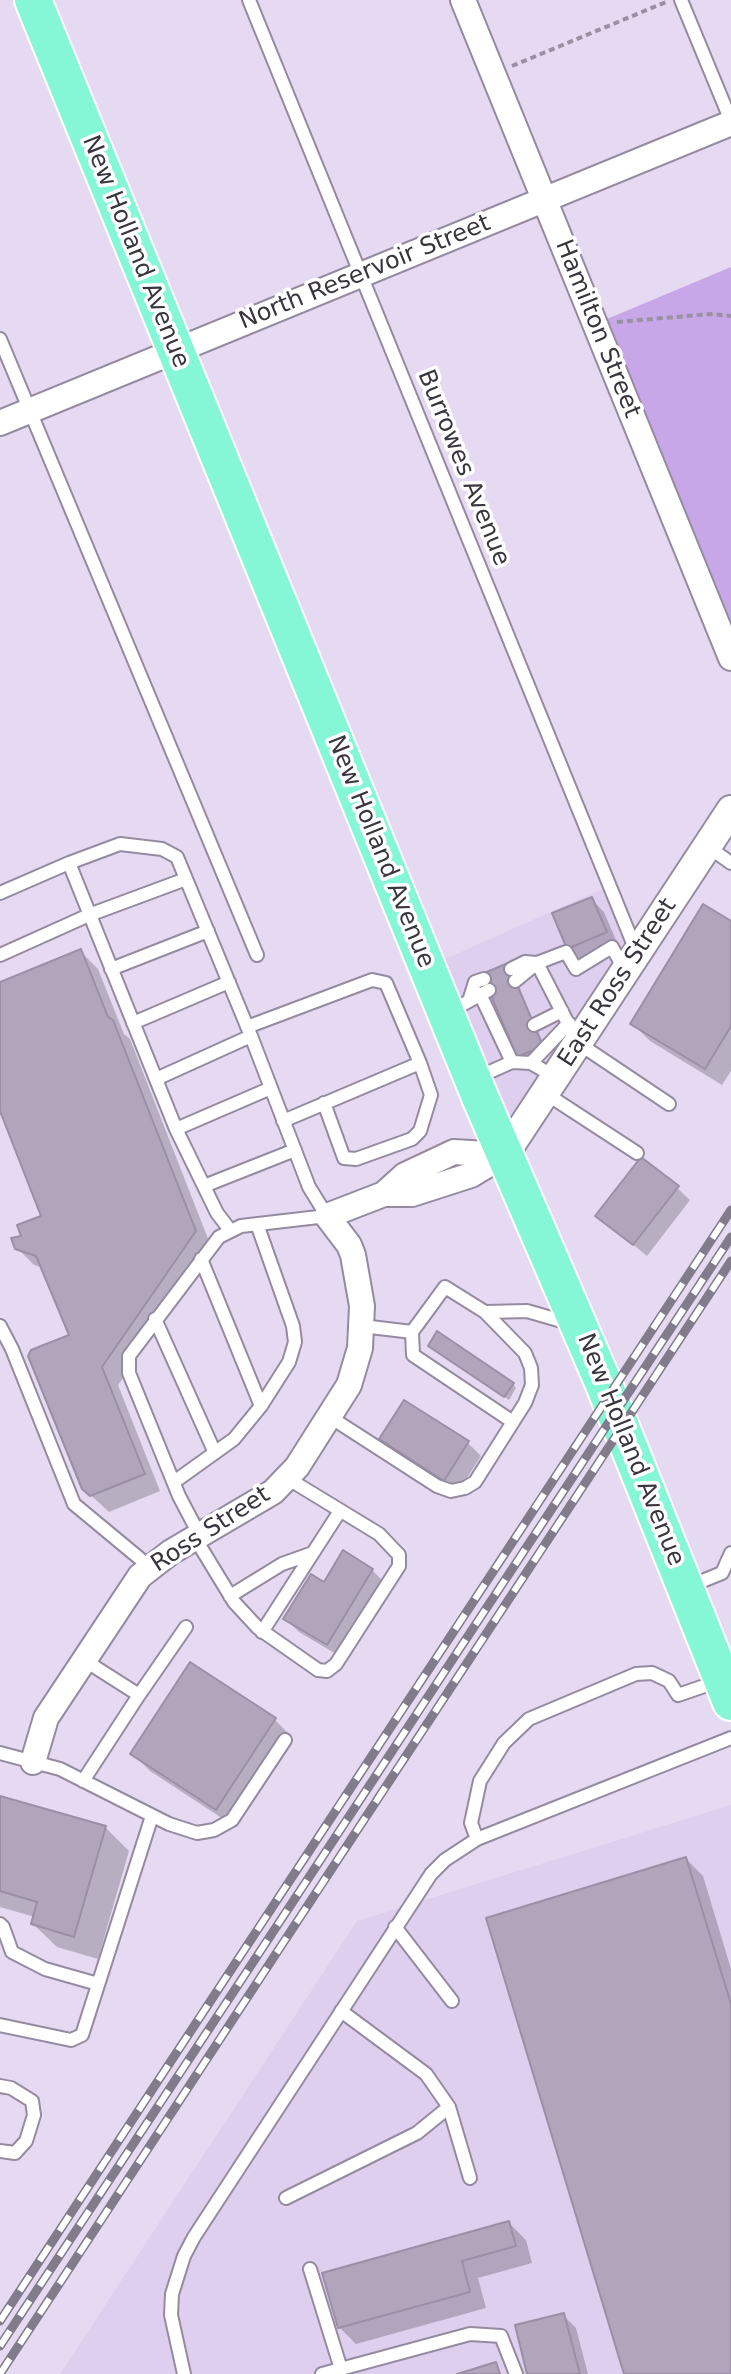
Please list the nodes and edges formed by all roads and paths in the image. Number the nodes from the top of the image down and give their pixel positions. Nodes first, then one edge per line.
1 (33, 0) edge
2 (249, 0) edge
3 (463, 0) edge
4 (672, 0) edge
5 (681, 0) edge
6 (493, 74) junction
7 (731, 122) edge
8 (544, 200) junction
9 (361, 275) junction
10 (731, 316) edge
11 (595, 324) junction
12 (0, 339) edge
13 (175, 350) junction
14 (30, 409) junction
15 (0, 423) edge
16 (731, 658) edge
17 (731, 810) edge
18 (707, 846) junction
19 (69, 863) junction
20 (731, 863) edge
21 (186, 879) junction
22 (0, 893) edge
23 (89, 915) junction
24 (208, 931) junction
25 (0, 955) edge
26 (257, 955) dead end
27 (631, 962) junction
28 (537, 963) junction
29 (111, 969) junction
30 (513, 975) dead end
31 (229, 982) junction
32 (474, 995) junction
33 (133, 1023) junction
34 (534, 1025) dead end
35 (570, 1026) junction
36 (249, 1031) junction
37 (512, 1062) junction
38 (420, 1063) junction
39 (544, 1078) junction
40 (156, 1079) junction
41 (473, 1079) junction
42 (271, 1088) junction
43 (324, 1103) junction
44 (669, 1104) dead end
45 (283, 1121) junction
46 (176, 1129) junction
47 (295, 1150) junction
48 (637, 1153) dead end
49 (504, 1155) junction
50 (204, 1186) junction
51 (327, 1216) junction
52 (257, 1224) junction
53 (230, 1230) junction
54 (201, 1259) junction
55 (485, 1312) junction
56 (155, 1319) junction
57 (0, 1326) edge
58 (362, 1326) junction
59 (580, 1326) junction
60 (412, 1332) junction
61 (261, 1406) junction
62 (330, 1417) junction
63 (513, 1422) junction
64 (215, 1453) junction
65 (287, 1478) junction
66 (174, 1482) junction
67 (340, 1511) junction
68 (197, 1537) junction
69 (313, 1553) junction
70 (731, 1553) edge
71 (150, 1567) junction
72 (686, 1588) junction
73 (230, 1596) junction
74 (186, 1627) dead end
75 (262, 1632) junction
76 (84, 1660) junction
77 (727, 1691) edge
78 (139, 1695) junction
79 (731, 1738) edge
80 (285, 1740) dead end
81 (0, 1753) edge
82 (33, 1762) junction
83 (83, 1781) junction
84 (152, 1816) junction
85 (477, 1839) junction
86 (0, 1924) edge
87 (395, 1927) junction
88 (98, 1984) junction
89 (452, 2001) dead end
90 (341, 2011) junction
91 (0, 2025) edge
92 (0, 2086) edge
93 (449, 2107) junction
94 (0, 2151) edge
95 (470, 2178) dead end
96 (286, 2198) dead end
97 (310, 2269) dead end
98 (341, 2369) junction
99 (184, 2374) edge
100 (322, 2374) edge
101 (516, 2374) edge

1 - 13 main road, New Holland Avenue
2 - 9 lane, Burrowes Avenue
3 - 6 street, Hamilton Street
4 - 6 path
5 - 7 lane
6 - 8 street, Hamilton Street
7 - 8 street, North Reservoir Street
8 - 9 street, North Reservoir Street
8 - 11 street, Hamilton Street
9 - 13 street, North Reservoir Street
9 - 27 lane, Burrowes Avenue
10 - 11 path
11 - 16 street, Hamilton Street
12 - 14 lane
13 - 14 street, North Reservoir Street
13 - 32 main road, New Holland Avenue
14 - 15 street, North Reservoir Street
14 - 26 lane
17 - 18 street, East Ross Street
18 - 20 lane
18 - 27 street, East Ross Street
19 - 21 lane
19 - 22 lane
19 - 23 lane
21 - 23 lane
21 - 24 lane
23 - 25 lane
23 - 29 lane
24 - 29 lane
24 - 31 lane
27 - 28 lane
27 - 35 street, East Ross Street
28 - 30 lane
28 - 35 lane
29 - 33 lane
31 - 33 lane
31 - 36 lane
32 - 37 lane
32 - 41 main road, New Holland Avenue
33 - 40 lane
34 - 35 lane
35 - 39 street, East Ross Street
35 - 44 lane
36 - 38 lane
36 - 40 lane
36 - 42 lane
37 - 39 lane
37 - 41 lane
38 - 43 lane
38 - 43 lane
39 - 48 lane
39 - 49 street, East Ross Street
40 - 46 lane
41 - 49 main road, New Holland Avenue
42 - 45 lane
42 - 46 lane
43 - 45 lane
45 - 47 lane
46 - 50 lane
47 - 50 lane
47 - 51 lane
49 - 51 street
49 - 59 main road, New Holland Avenue
50 - 53 lane
51 - 52 lane
51 - 58 street, Ross Street
52 - 53 lane
52 - 61 lane
53 - 54 lane
54 - 56 lane
54 - 61 lane
55 - 59 lane
55 - 60 lane
55 - 63 lane
56 - 64 lane
56 - 66 lane
57 - 71 lane
58 - 60 lane
58 - 62 street, Ross Street
59 - 72 main road, New Holland Avenue
60 - 63 lane
61 - 64 lane
62 - 63 lane
62 - 65 street, Ross Street
64 - 66 lane
65 - 67 lane
65 - 68 street, Ross Street
66 - 68 lane
67 - 69 lane
67 - 75 lane
68 - 71 street, Ross Street
68 - 73 lane
69 - 73 lane
69 - 75 lane
70 - 72 lane
71 - 76 street, Ross Street
72 - 77 main road, New Holland Avenue
73 - 75 lane
74 - 78 lane
76 - 78 lane
76 - 82 street, Ross Street
77 - 85 lane
78 - 83 lane
79 - 85 lane
80 - 84 lane
81 - 82 lane
82 - 83 lane
83 - 84 lane
84 - 88 lane
85 - 87 lane
86 - 88 lane
87 - 89 lane
87 - 90 lane
88 - 91 lane
90 - 93 lane
90 - 99 lane
92 - 94 lane
93 - 95 lane
93 - 96 lane
97 - 98 lane
98 - 100 lane
98 - 101 lane

